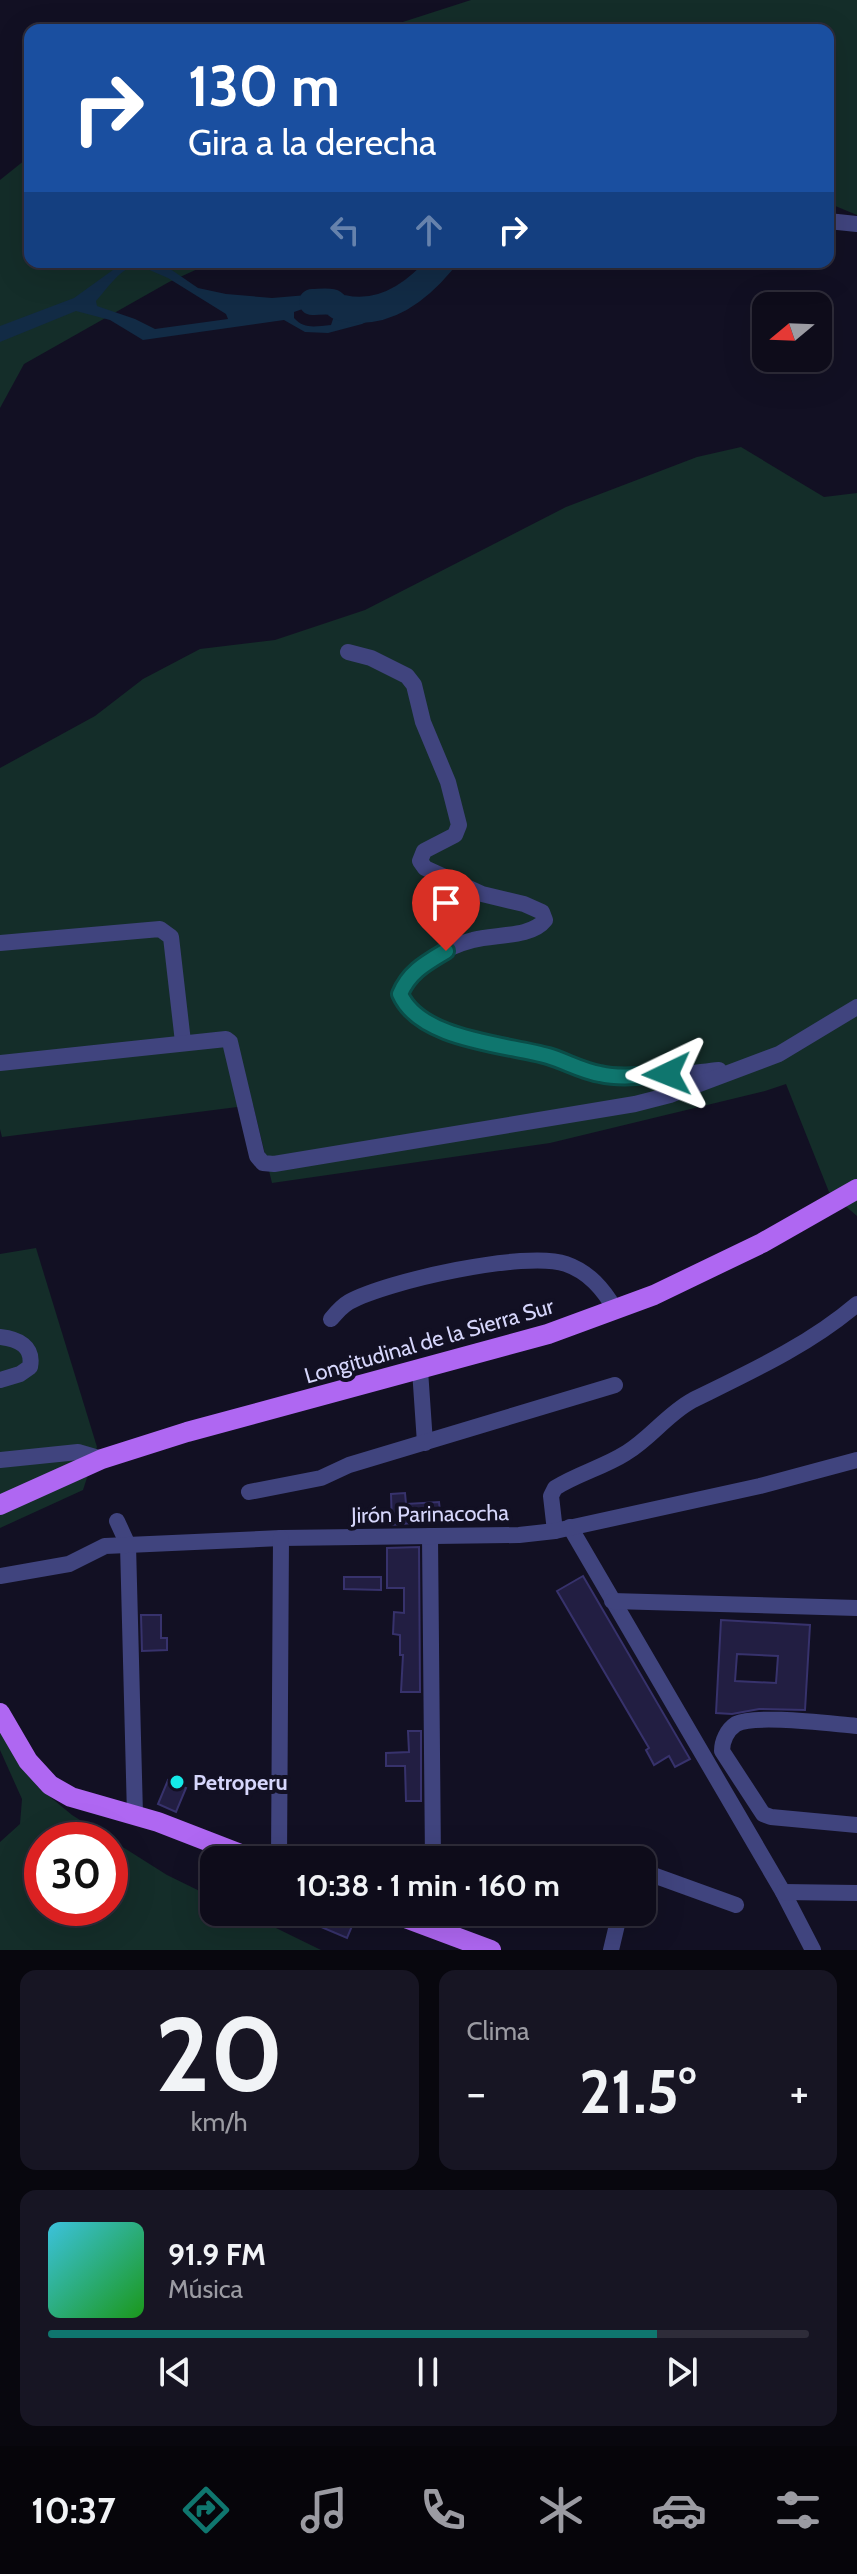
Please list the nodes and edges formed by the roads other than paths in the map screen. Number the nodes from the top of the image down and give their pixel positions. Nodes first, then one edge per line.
1 (834, 222) edge
2 (857, 224) edge
3 (348, 652) dead end
4 (0, 943) edge
5 (857, 1007) edge
6 (183, 1042) junction
7 (0, 1063) edge
8 (741, 1067) junction
9 (857, 1189) edge
10 (857, 1304) edge
11 (615, 1309) junction
12 (331, 1319) dead end
13 (0, 1337) edge
14 (420, 1370) junction
15 (0, 1380) edge
16 (615, 1385) dead end
17 (425, 1443) junction
18 (102, 1459) junction
19 (0, 1460) edge
20 (857, 1460) edge
21 (249, 1492) dead end
22 (0, 1505) edge
23 (117, 1521) dead end
24 (563, 1529) junction
25 (430, 1536) junction
26 (281, 1538) junction
27 (128, 1545) junction
28 (0, 1576) edge
29 (612, 1601) junction
30 (857, 1608) edge
31 (0, 1713) edge
32 (857, 1726) edge
33 (135, 1815) junction
34 (857, 1825) edge
35 (218, 1846) edge
36 (279, 1846) edge
37 (433, 1846) edge
38 (656, 1876) edge
39 (783, 1892) junction
40 (857, 1893) edge
41 (736, 1905) dead end
42 (443, 1926) edge
43 (617, 1926) edge
44 (491, 1950) edge
45 (611, 1950) edge
46 (813, 1950) edge

1 - 2 street
3 - 8 street
4 - 6 street
5 - 8 street
6 - 7 street
6 - 8 street
9 - 11 main road, Longitudinal de la Sierra Sur
10 - 24 street
11 - 12 street
11 - 14 main road, Longitudinal de la Sierra Sur
13 - 15 street
14 - 17 street
14 - 18 main road, Longitudinal de la Sierra Sur
16 - 17 street
17 - 21 street
18 - 19 street
18 - 22 main road, Longitudinal de la Sierra Sur
20 - 24 street, Jirón Parinacocha
23 - 27 street
24 - 25 street, Jirón Parinacocha
24 - 29 street
25 - 26 street, Jirón Parinacocha
25 - 37 street
26 - 27 street, Jirón Parinacocha
26 - 36 street
27 - 28 street, Jirón Parinacocha
27 - 33 street
29 - 30 street
29 - 39 street
31 - 33 main road
32 - 34 street
33 - 35 main road
38 - 41 street
39 - 40 street
39 - 46 street
42 - 44 main road
43 - 45 street

